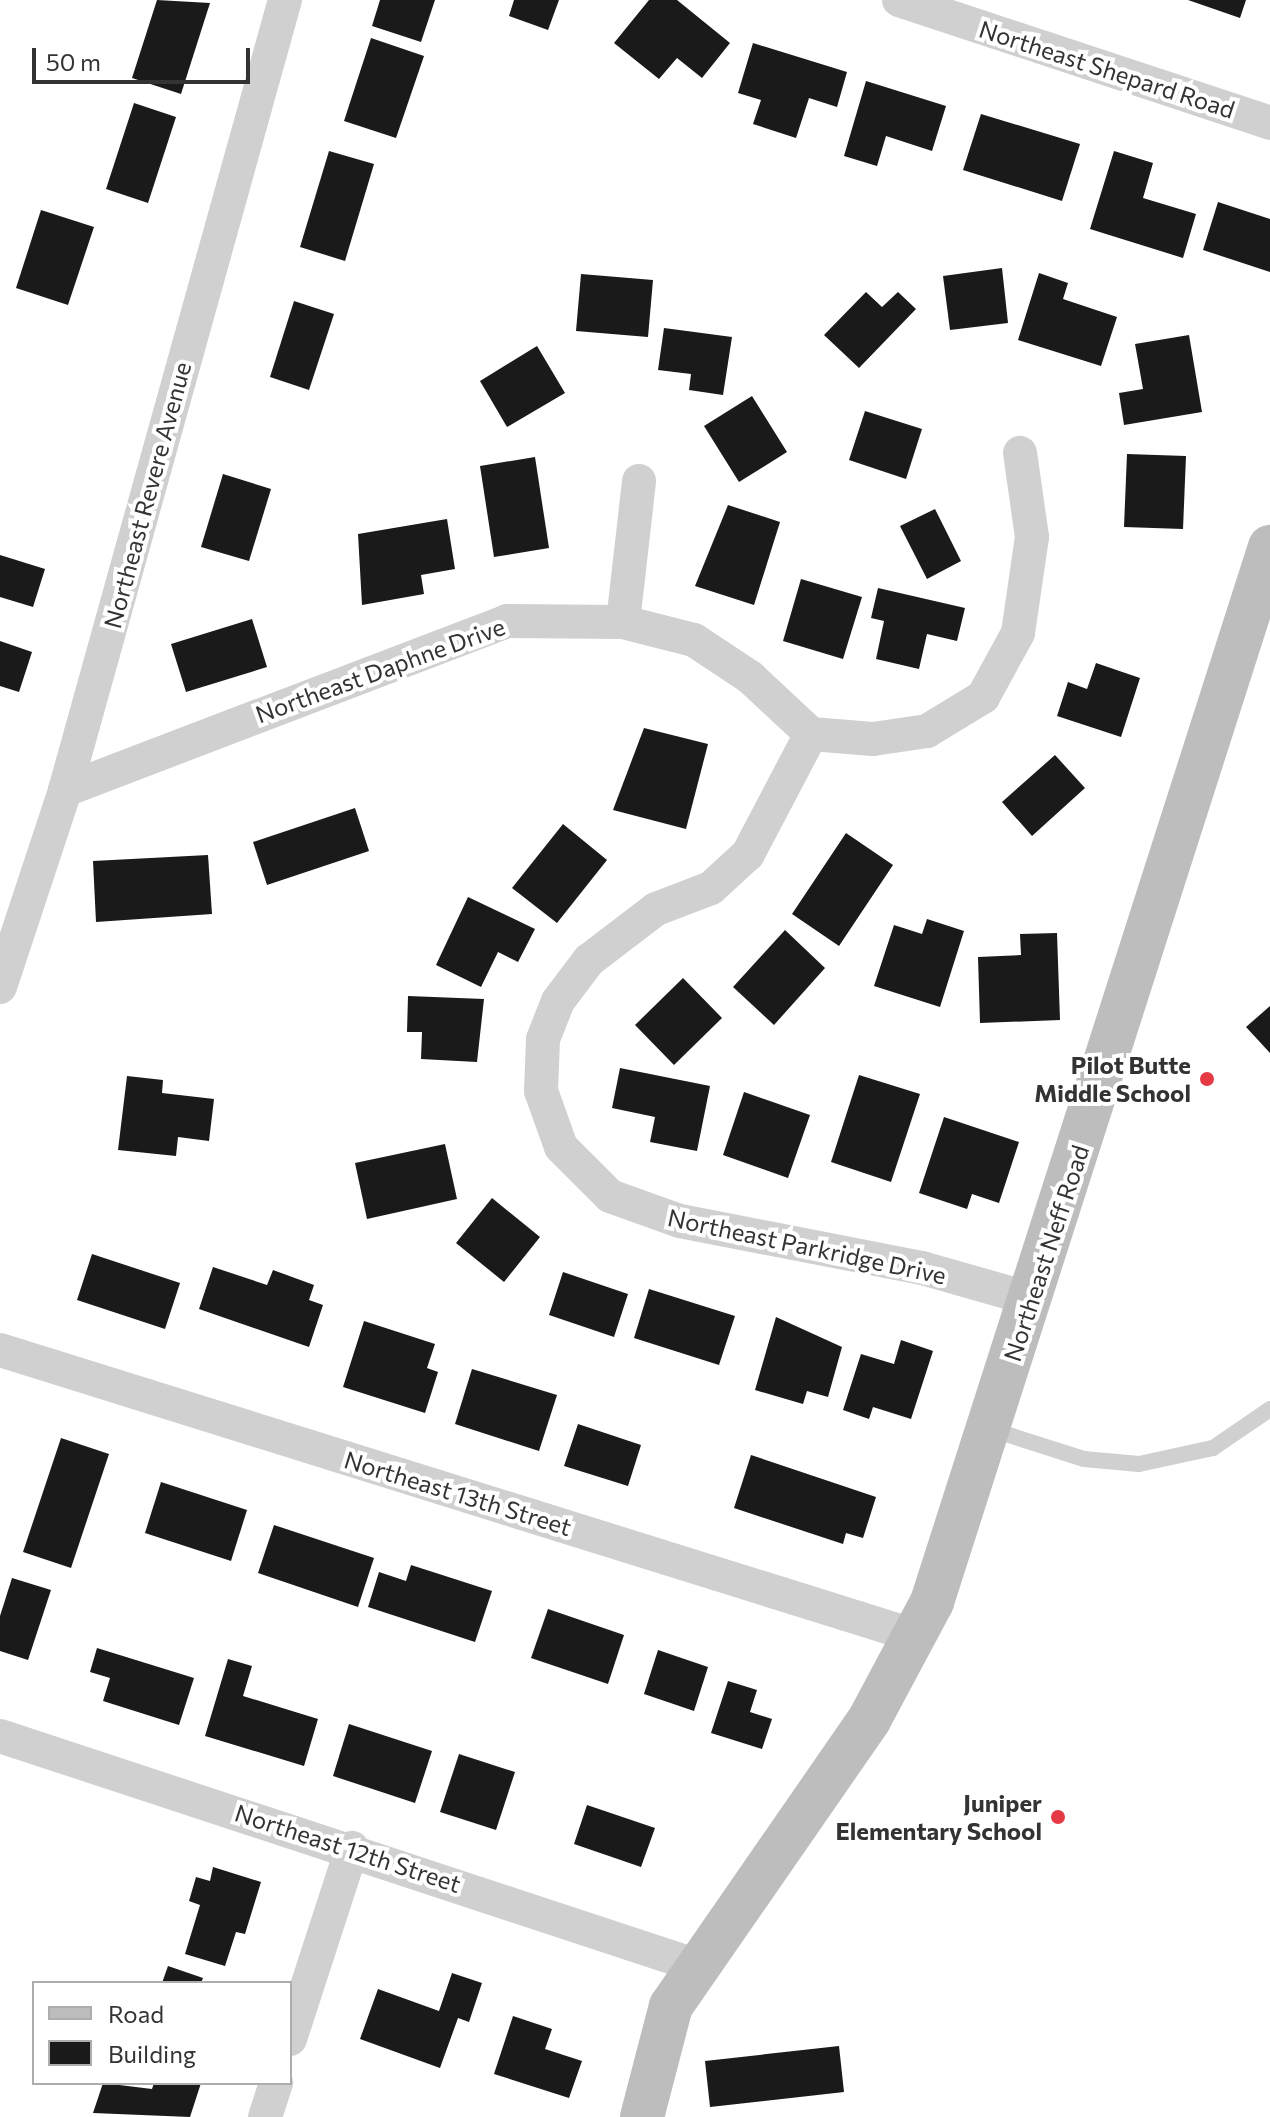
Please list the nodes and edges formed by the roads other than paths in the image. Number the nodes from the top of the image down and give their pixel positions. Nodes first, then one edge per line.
1 (285, 0) edge
2 (899, 0) edge
3 (1270, 123) edge
4 (1020, 453) dead end
5 (639, 481) dead end
6 (1270, 547) edge
7 (623, 622) junction
8 (811, 734) junction
9 (65, 790) junction
10 (5, 953) edge
11 (0, 987) edge
12 (1031, 1299) junction
13 (0, 1350) edge
14 (1270, 1409) edge
15 (989, 1429) junction
16 (916, 1636) junction
17 (0, 1736) edge
18 (352, 1848) junction
19 (695, 1965) junction
20 (292, 2033) edge
21 (275, 2085) edge
22 (265, 2117) edge
23 (642, 2117) edge

1 - 9 street, Northeast Revere Avenue
2 - 3 street, Northeast Shepard Road
4 - 8 street
5 - 7 street
6 - 12 main road, Northeast Neff Road
7 - 8 street, Northeast Daphne Drive
7 - 9 street, Northeast Daphne Drive
8 - 12 street, Northeast Parkridge Drive
9 - 10 street, Northeast Revere Avenue
10 - 11 street, Northeast Revere Avenue
12 - 15 main road, Northeast Neff Road
13 - 16 street, Northeast 13th Street
14 - 15 lane
15 - 16 main road, Northeast Neff Road
16 - 19 main road, Northeast Neff Road
17 - 18 street, Northeast 12th Street
18 - 19 street, Northeast 12th Street
18 - 20 street
19 - 23 main road, Northeast Neff Road
21 - 22 street

